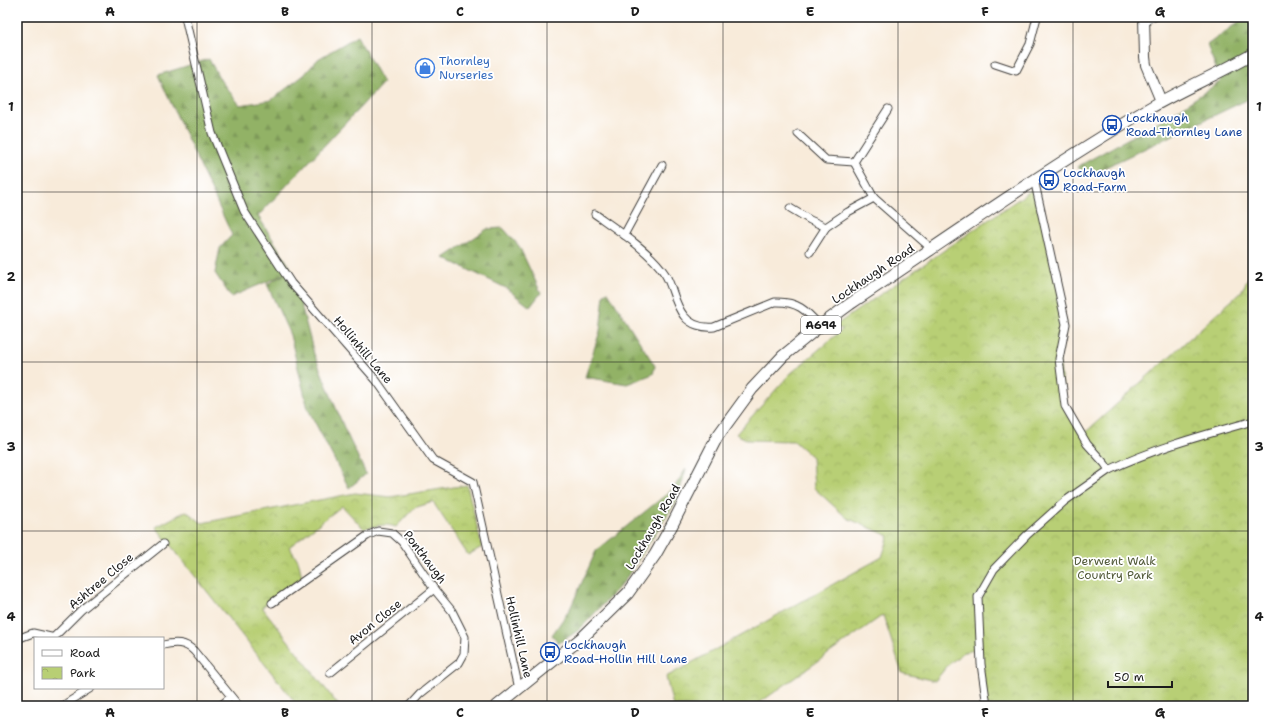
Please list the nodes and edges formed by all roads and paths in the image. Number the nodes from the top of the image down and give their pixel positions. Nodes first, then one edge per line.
1 (186, 17) edge
2 (1037, 17) edge
3 (1154, 17) edge
4 (1144, 18) edge
5 (1253, 54) edge
6 (995, 64) dead end
7 (1161, 101) junction
8 (888, 108) dead end
9 (798, 134) dead end
10 (854, 162) junction
11 (662, 165) dead end
12 (1034, 179) junction
13 (874, 198) junction
14 (790, 208) dead end
15 (595, 214) dead end
16 (826, 227) junction
17 (624, 235) junction
18 (932, 249) junction
19 (810, 252) dead end
20 (820, 326) junction
21 (1253, 421) edge
22 (1107, 467) junction
23 (163, 544) dead end
24 (434, 588) junction
25 (272, 603) dead end
26 (51, 637) edge
27 (56, 637) edge
28 (17, 639) edge
29 (164, 645) edge
30 (330, 673) dead end
31 (89, 689) edge
32 (519, 689) junction
33 (231, 697) junction
34 (62, 706) edge
35 (220, 706) edge
36 (239, 706) edge
37 (409, 706) edge
38 (497, 706) edge
39 (987, 706) edge

1 - 32 street, Hollinhill Lane
2 - 6 street
3 - 4 street
4 - 7 street
5 - 7 main road, Lockhaugh Road / A694
7 - 12 main road, Lockhaugh Road / A694
8 - 10 street
9 - 10 street
10 - 13 street
11 - 17 street
12 - 18 main road, Lockhaugh Road / A694
12 - 22 street
13 - 16 street
13 - 18 street
14 - 16 street
15 - 17 street
16 - 19 street
17 - 20 street
18 - 20 main road, Lockhaugh Road / A694
20 - 32 main road, Lockhaugh Road / A694
21 - 22 street
22 - 39 street
23 - 27 street, Ashtree Close
24 - 25 street, Ponthaugh
24 - 30 street, Avon Close
24 - 37 street, Ponthaugh
26 - 28 street
29 - 33 street
31 - 34 street
32 - 38 main road, A694
33 - 35 street
33 - 36 street

